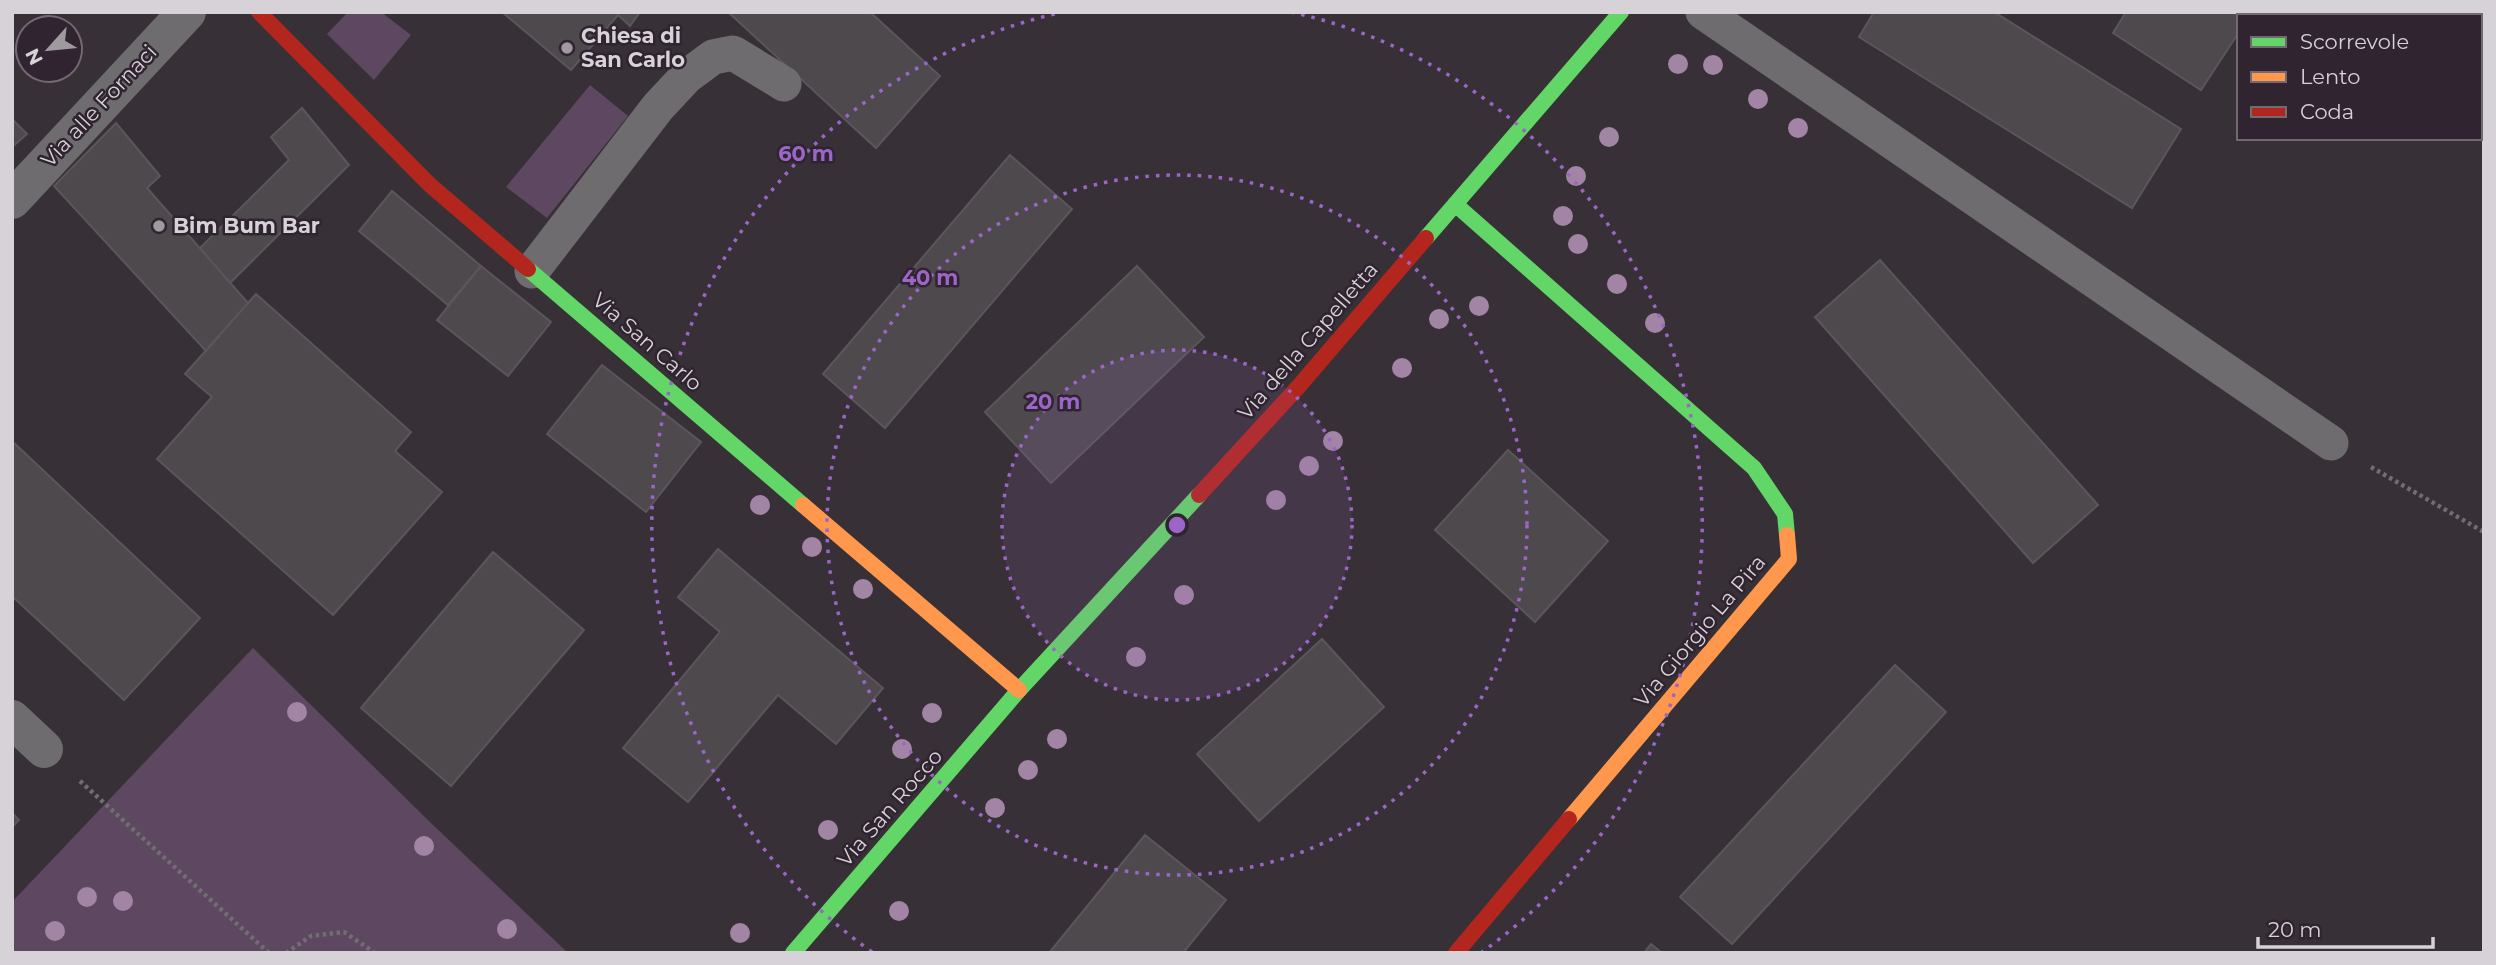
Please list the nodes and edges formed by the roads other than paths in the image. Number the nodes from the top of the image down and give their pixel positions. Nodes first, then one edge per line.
1 (187, 12) edge
2 (259, 12) edge
3 (1621, 12) edge
4 (1703, 12) edge
5 (784, 85) dead end
6 (12, 200) edge
7 (1455, 204) junction
8 (532, 271) junction
9 (2331, 443) road end
10 (1019, 690) junction
11 (12, 719) edge
12 (44, 749) road end
13 (793, 953) edge
14 (1456, 953) edge

1 - 6 street, Via alle Fornaci
2 - 8 street, Via San Carlo
3 - 7 street, Via della Capelletta
4 - 9 lane
5 - 8 lane
7 - 10 street, Via della Capelletta
7 - 14 street, Via Giorgio La Pira
8 - 10 street, Via San Carlo
10 - 13 street, Via San Rocco
11 - 12 street

